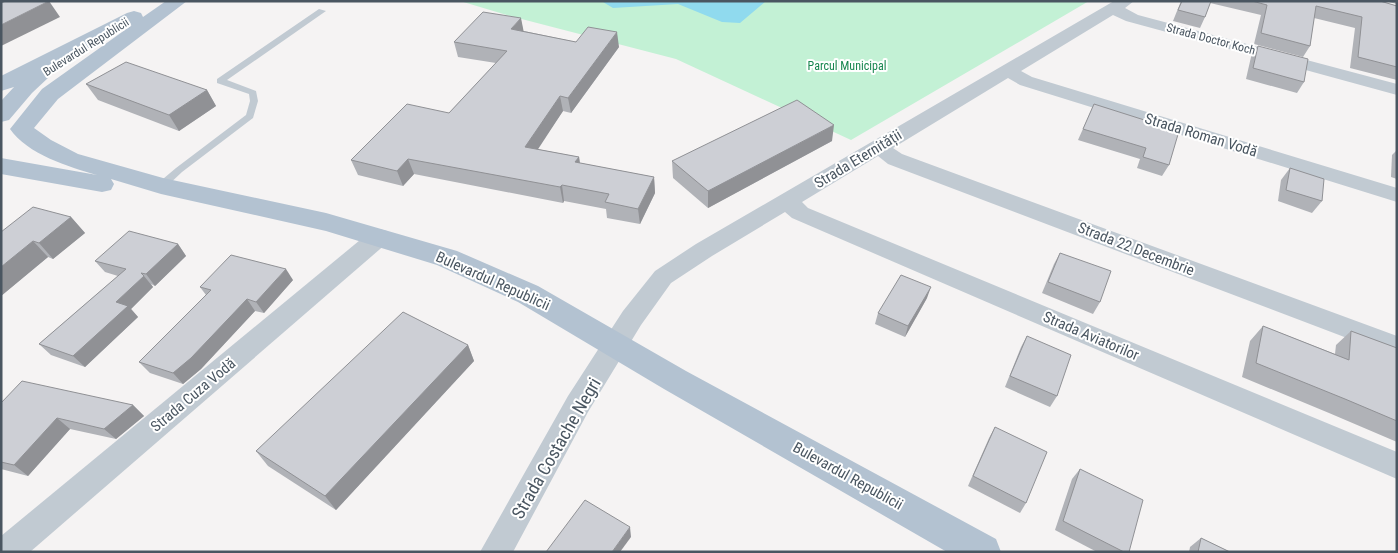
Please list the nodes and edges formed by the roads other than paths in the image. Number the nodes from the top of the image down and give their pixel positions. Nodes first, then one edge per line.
1 (167, 1) edge
2 (178, 1) edge
3 (1120, 5) edge
4 (322, 11) dead end
5 (1006, 70) junction
6 (1397, 90) edge
7 (7, 92) edge
8 (1, 115) edge
9 (11, 134) edge
10 (878, 147) junction
11 (1, 154) edge
12 (1, 166) edge
13 (32, 172) junction
14 (161, 186) junction
15 (1397, 195) edge
16 (788, 202) junction
17 (379, 237) junction
18 (615, 344) junction
19 (1397, 347) edge
20 (1397, 466) edge
21 (6, 552) edge
22 (496, 552) edge
23 (982, 552) edge

1 - 7 main road, Bulevardul Republicii
2 - 9 main road, Bulevardul Republicii
3 - 5 street, Strada Eternității
3 - 6 street, Strada Doctor Koch
4 - 14 lane
5 - 10 street, Strada Eternității
5 - 15 street, Strada Roman Vodă
7 - 8 main road, Bulevardul Republicii
7 - 9 main road
9 - 14 main road, Bulevardul Republicii
10 - 16 street, Strada Eternității
10 - 19 street, Strada 22 Decembrie
11 - 13 main road
12 - 13 main road
13 - 14 main road
14 - 17 main road, Bulevardul Republicii
16 - 18 street, Strada Eternității
16 - 20 street, Strada Aviatorilor
17 - 18 main road, Bulevardul Republicii
17 - 21 street, Strada Cuza Vodă
18 - 22 street, Strada Costache Negri
18 - 23 main road, Bulevardul Republicii

